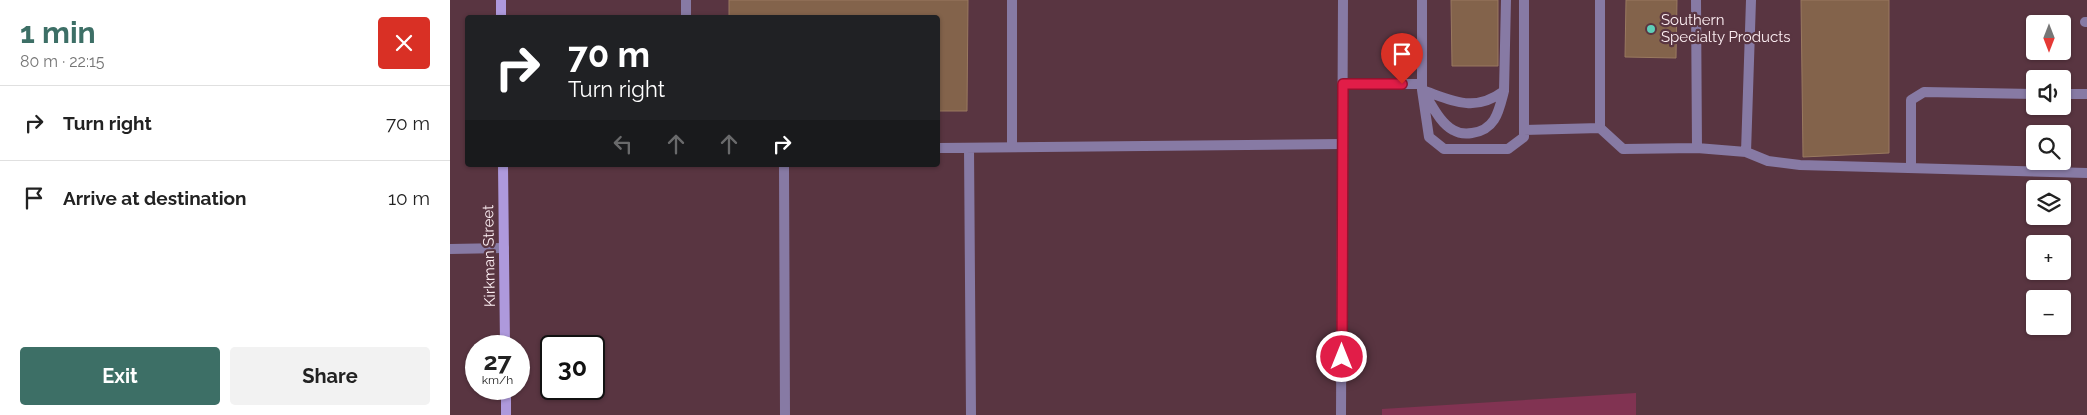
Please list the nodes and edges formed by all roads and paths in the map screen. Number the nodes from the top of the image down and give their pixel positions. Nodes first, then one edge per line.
1 (501, 0) edge
2 (686, 0) edge
3 (1012, 0) edge
4 (1343, 0) edge
5 (1422, 0) edge
6 (1506, 0) edge
7 (1524, 0) edge
8 (1600, 0) edge
9 (1696, 0) edge
10 (1750, 0) edge
11 (501, 15) edge
12 (686, 15) edge
13 (1343, 84) junction
14 (1422, 87) junction
15 (1504, 91) junction
16 (2026, 94) edge
17 (2071, 94) edge
18 (2087, 94) edge
19 (1600, 128) junction
20 (1524, 130) junction
21 (1342, 144) junction
22 (1012, 147) junction
23 (940, 148) edge
24 (969, 148) junction
25 (1697, 148) junction
26 (1746, 152) junction
27 (503, 167) edge
28 (784, 167) edge
29 (1911, 168) junction
30 (2087, 173) edge
31 (504, 248) junction
32 (450, 249) edge
33 (505, 335) edge
34 (506, 400) edge
35 (506, 415) edge
36 (785, 415) edge
37 (971, 415) edge
38 (1341, 415) edge

1 - 11 street
2 - 12 street
3 - 22 street
4 - 13 street
5 - 14 street
6 - 15 street
7 - 20 street
8 - 19 street
9 - 25 street
10 - 26 street
13 - 14 street
13 - 21 street
14 - 15 street
14 - 15 street
14 - 20 street
16 - 29 street
17 - 18 street
19 - 20 street
19 - 25 street
21 - 22 street
21 - 38 street
22 - 24 street
23 - 24 street
24 - 37 street
25 - 26 street
26 - 29 street
27 - 31 street, Kirkman Street
28 - 36 street
29 - 30 street
31 - 32 street
31 - 33 street, Kirkman Street
34 - 35 street

